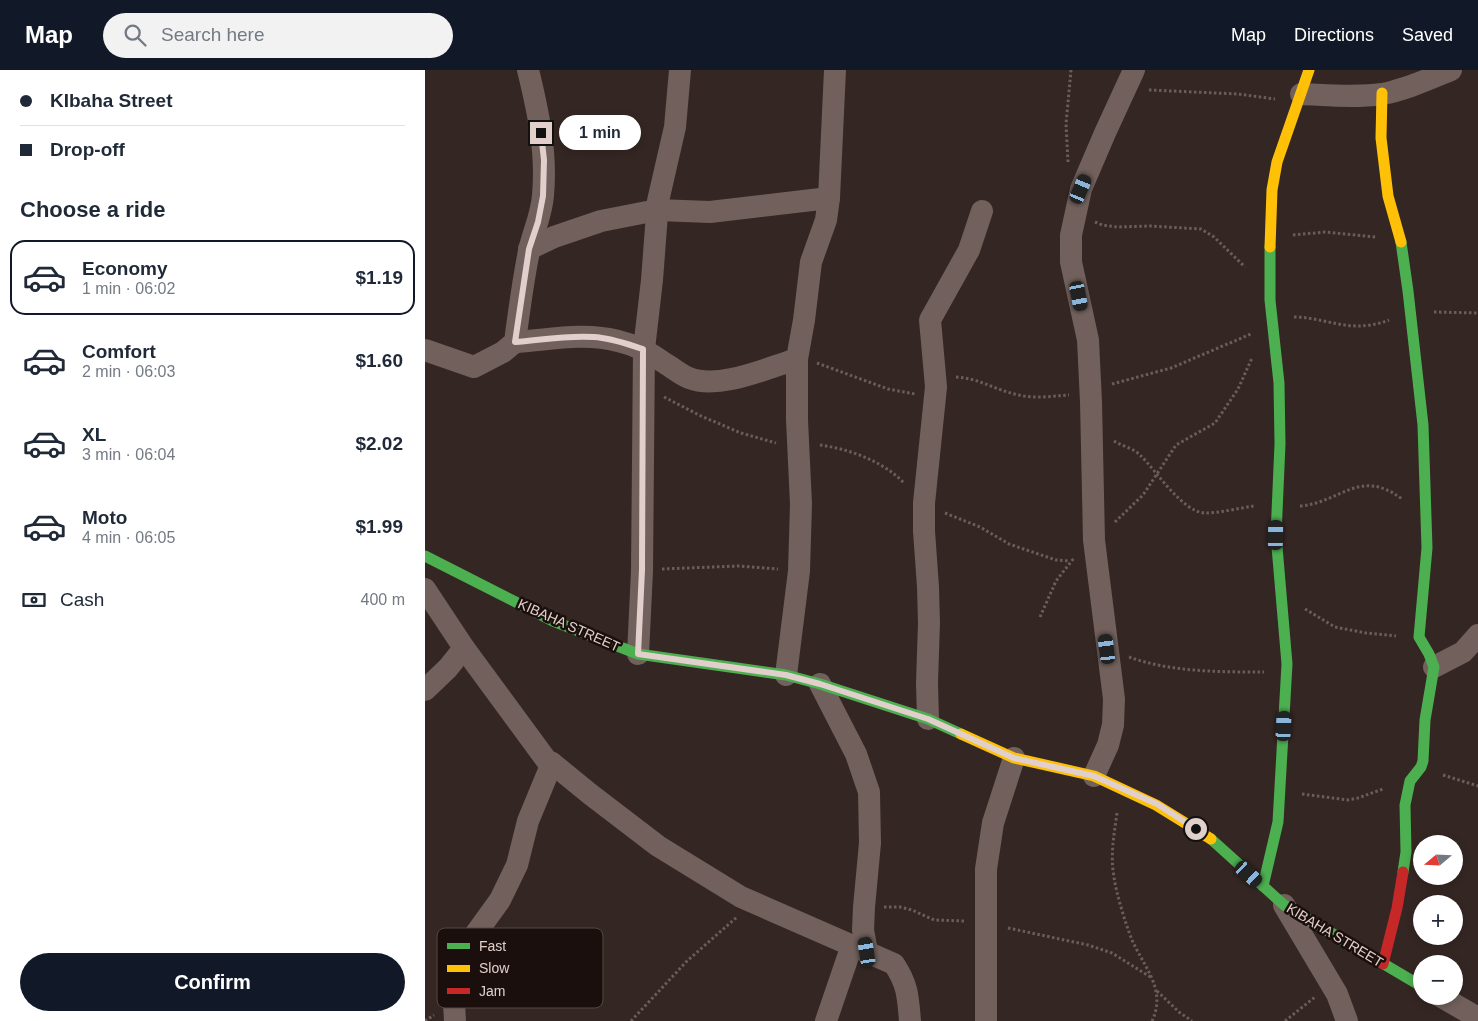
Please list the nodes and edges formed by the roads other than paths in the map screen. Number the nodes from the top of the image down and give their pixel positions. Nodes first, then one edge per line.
1 (528, 70) edge
2 (680, 70) edge
3 (835, 70) edge
4 (1309, 70) edge
5 (1451, 70) edge
6 (1132, 77) edge
7 (1382, 94) junction
8 (1299, 98) junction
9 (829, 198) junction
10 (657, 210) junction
11 (982, 211) dead end
12 (529, 249) junction
13 (515, 342) junction
14 (643, 349) junction
15 (425, 350) edge
16 (797, 357) junction
17 (425, 556) edge
18 (425, 589) edge
19 (1478, 635) edge
20 (464, 648) junction
21 (638, 654) junction
22 (1433, 667) junction
23 (786, 675) junction
24 (820, 684) junction
25 (425, 690) edge
26 (928, 719) junction
27 (1014, 758) junction
28 (553, 763) junction
29 (1094, 776) junction
30 (1263, 886) junction
31 (1284, 906) junction
32 (480, 928) edge
33 (859, 949) junction
34 (1383, 964) junction
35 (1413, 981) edge
36 (1456, 1005) edge
37 (454, 1008) edge
38 (1478, 1018) edge
39 (455, 1021) edge
40 (826, 1021) edge
41 (910, 1021) edge
42 (985, 1021) edge
43 (1347, 1021) edge

1 - 12 street
2 - 10 street
3 - 9 street
4 - 8 street
5 - 7 street
6 - 29 street
7 - 8 street
7 - 22 street
8 - 30 street
9 - 10 street
9 - 16 street
10 - 12 street
10 - 14 street
11 - 26 street
12 - 13 street
13 - 14 street
13 - 15 street
14 - 16 street
14 - 21 street
16 - 23 street
17 - 21 street, KIBAHA STREET
18 - 20 street
19 - 22 street
20 - 25 street
20 - 28 street
21 - 23 street, KIBAHA STREET
22 - 34 street
23 - 24 street, KIBAHA STREET
24 - 26 street, KIBAHA STREET
24 - 33 street
26 - 27 street, KIBAHA STREET
27 - 29 street, KIBAHA STREET
27 - 42 street
28 - 32 street
28 - 33 street
29 - 30 street, KIBAHA STREET
30 - 31 street, KIBAHA STREET
31 - 34 street, KIBAHA STREET
31 - 43 street
33 - 40 street
33 - 41 street
34 - 35 street, KIBAHA STREET
36 - 38 street
37 - 39 street

